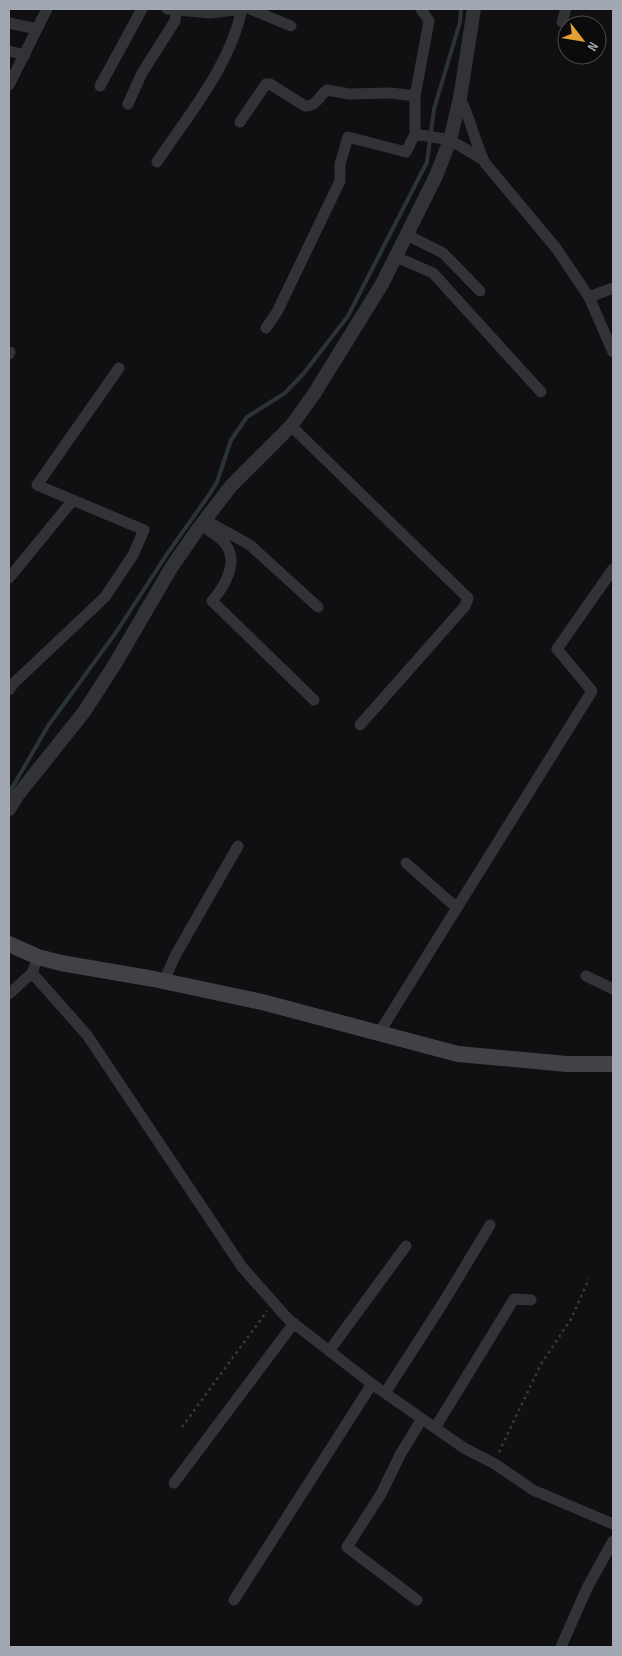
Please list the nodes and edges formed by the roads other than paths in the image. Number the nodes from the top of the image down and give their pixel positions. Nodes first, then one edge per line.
1 (47, 9) edge
2 (142, 9) edge
3 (172, 9) edge
4 (243, 9) edge
5 (250, 9) edge
6 (422, 9) edge
7 (474, 9) edge
8 (9, 23) edge
9 (291, 26) dead end
10 (37, 29) junction
11 (9, 51) edge
12 (25, 55) junction
13 (9, 85) edge
14 (100, 86) dead end
15 (415, 96) junction
16 (460, 98) junction
17 (128, 104) dead end
18 (240, 122) dead end
19 (418, 134) junction
20 (445, 138) junction
21 (483, 159) junction
22 (157, 162) dead end
23 (407, 235) junction
24 (396, 257) junction
25 (613, 288) edge
26 (480, 291) dead end
27 (589, 297) junction
28 (266, 328) dead end
29 (613, 352) edge
30 (119, 368) dead end
31 (541, 392) dead end
32 (290, 426) junction
33 (73, 500) junction
34 (203, 522) junction
35 (613, 569) edge
36 (9, 578) edge
37 (318, 607) dead end
38 (10, 684) edge
39 (314, 700) dead end
40 (360, 725) dead end
41 (9, 809) edge
42 (238, 846) dead end
43 (406, 863) dead end
44 (457, 908) junction
45 (9, 944) edge
46 (38, 957) junction
47 (32, 973) junction
48 (586, 976) dead end
49 (164, 981) junction
50 (613, 989) edge
51 (9, 994) edge
52 (379, 1033) junction
53 (613, 1064) edge
54 (490, 1225) dead end
55 (406, 1246) dead end
56 (531, 1300) dead end
57 (294, 1323) junction
58 (329, 1351) junction
59 (372, 1384) junction
60 (385, 1394) junction
61 (422, 1420) junction
62 (435, 1428) junction
63 (174, 1483) dead end
64 (613, 1524) edge
65 (613, 1541) edge
66 (234, 1600) dead end
67 (418, 1600) dead end
68 (561, 1647) edge

1 - 10 street
2 - 14 street
3 - 4 street
3 - 17 street
4 - 22 street
5 - 9 street
6 - 15 street
7 - 16 street
8 - 10 street
10 - 12 street
11 - 12 street
12 - 13 street
15 - 18 street
15 - 19 street
16 - 20 street
16 - 21 street
19 - 20 street
19 - 28 street
20 - 21 street
20 - 23 street
21 - 27 street
23 - 24 street
23 - 26 street
24 - 31 street
24 - 32 street
25 - 27 street
27 - 29 street
30 - 33 street
32 - 34 street
32 - 40 street
33 - 36 street
33 - 38 street
34 - 37 street
34 - 39 street
34 - 41 street
35 - 44 street
42 - 49 street
43 - 44 street
44 - 52 street
45 - 46 main road
46 - 47 street
46 - 49 main road
47 - 51 street
47 - 57 street
48 - 50 street
49 - 52 main road
52 - 53 main road
54 - 60 street
55 - 58 street
56 - 62 street
57 - 58 street
57 - 63 street
58 - 59 street
59 - 60 street
59 - 66 street
60 - 61 street
61 - 62 street
61 - 67 street
62 - 64 street
65 - 68 street

